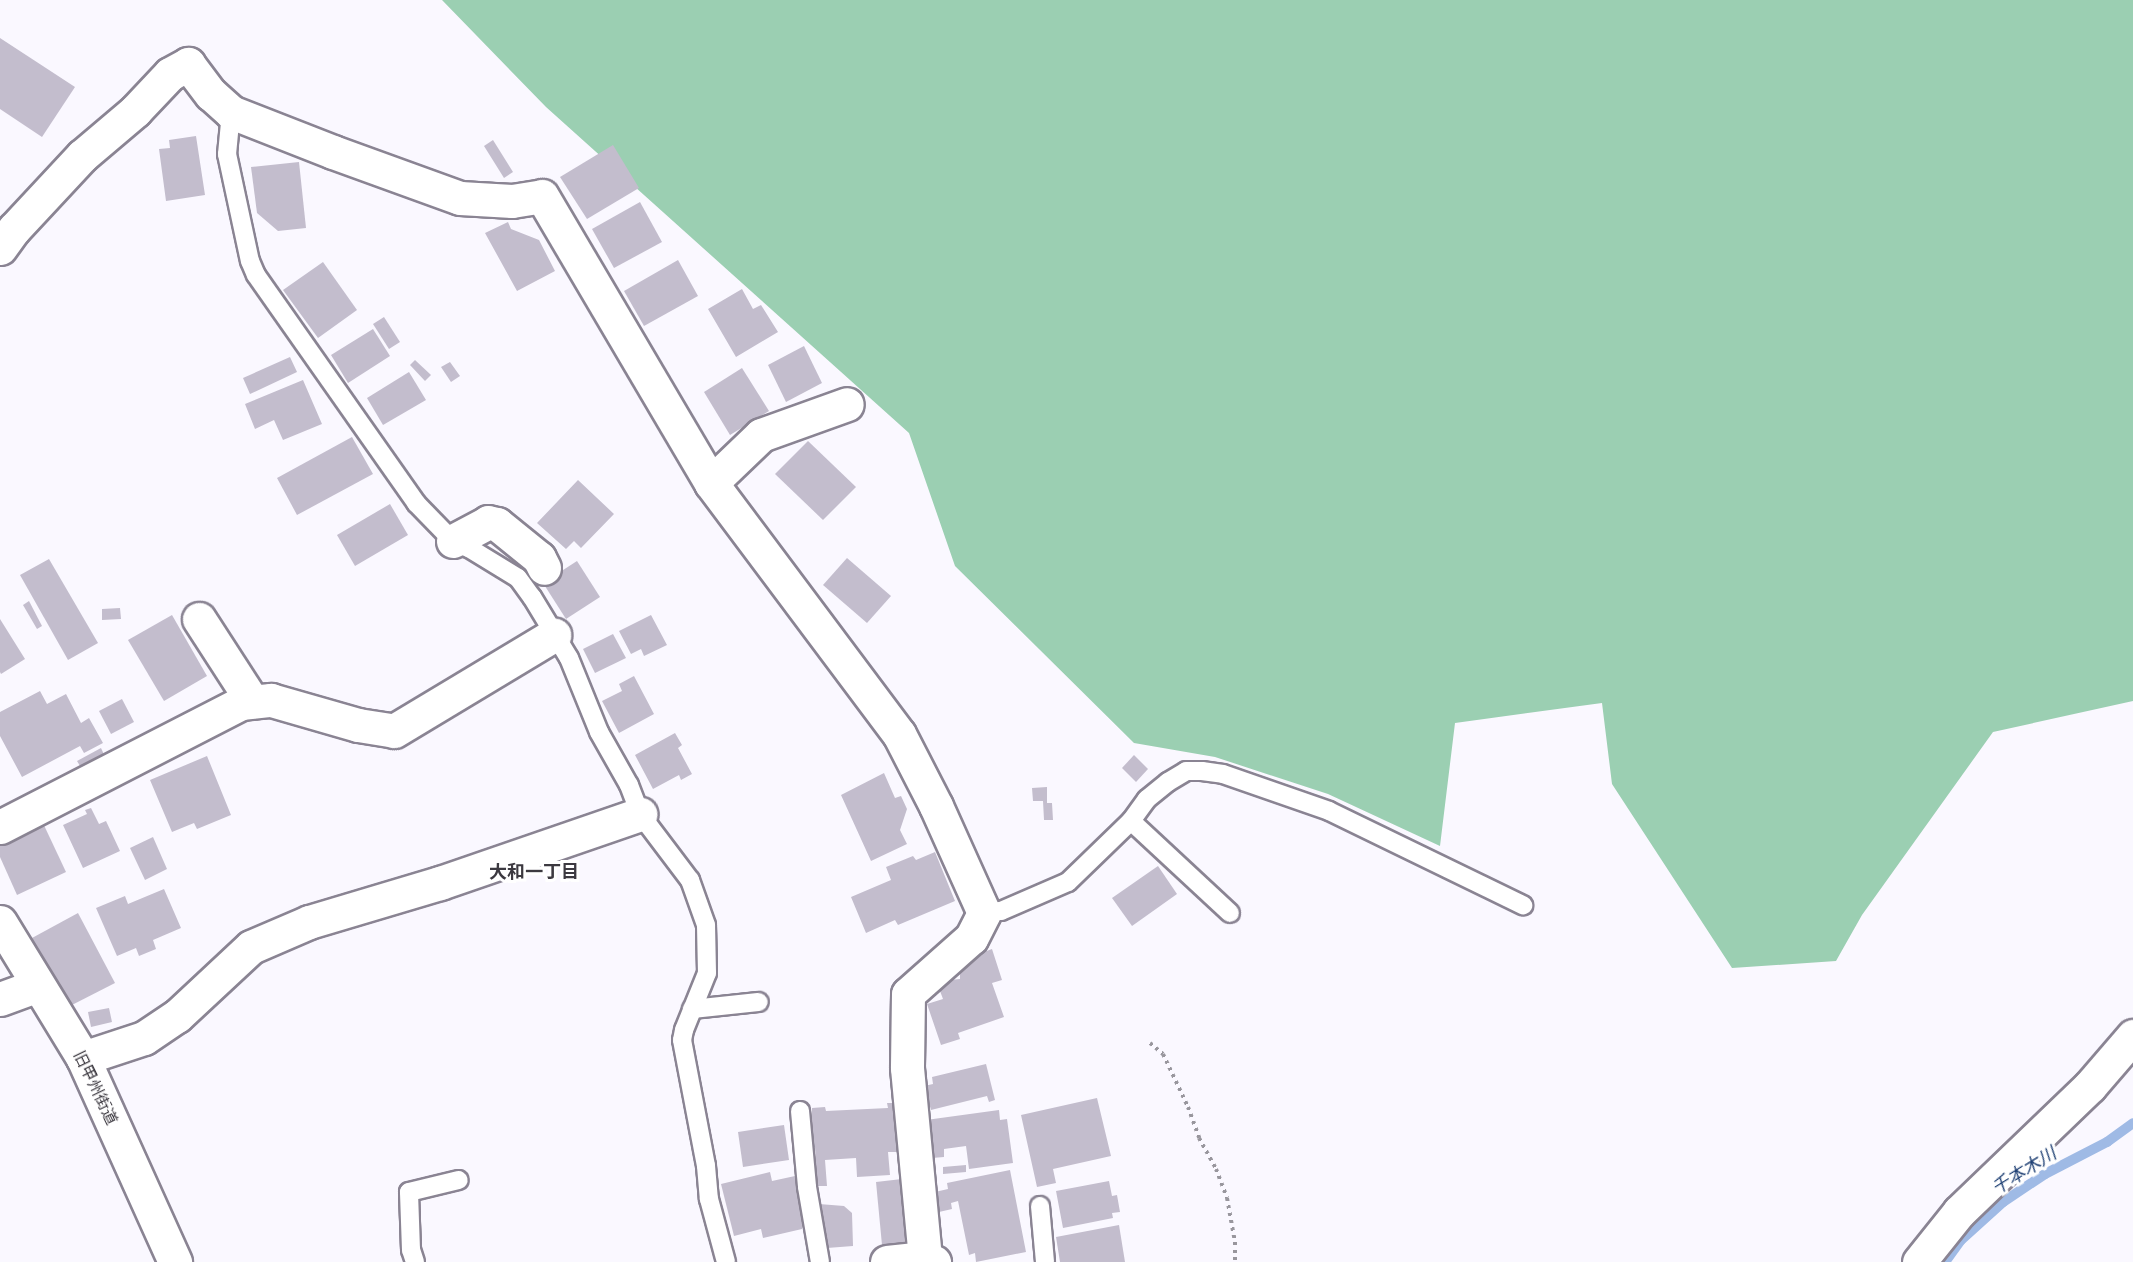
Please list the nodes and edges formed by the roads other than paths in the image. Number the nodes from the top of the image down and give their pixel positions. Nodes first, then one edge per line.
1 (231, 112) junction
2 (0, 248) edge
3 (847, 404) dead end
4 (711, 483) junction
5 (453, 541) junction
6 (544, 568) dead end
7 (199, 619) dead end
8 (554, 635) junction
9 (252, 700) junction
10 (640, 814) junction
11 (1131, 821) junction
12 (0, 827) edge
13 (1523, 905) dead end
14 (984, 913) junction
15 (1230, 913) dead end
16 (0, 922) edge
17 (38, 985) junction
18 (0, 999) edge
19 (759, 1002) dead end
20 (692, 1009) junction
21 (2133, 1036) edge
22 (83, 1058) junction
23 (800, 1111) dead end
24 (459, 1180) dead end
25 (1040, 1206) dead end
26 (927, 1261) edge
27 (175, 1262) edge
28 (415, 1262) edge
29 (726, 1262) edge
30 (820, 1262) edge
31 (887, 1262) edge
32 (1045, 1262) edge
33 (1919, 1262) edge

1 - 2 street
1 - 4 street
1 - 5 lane
3 - 4 street
4 - 14 street
5 - 6 street
5 - 8 lane
7 - 9 street
8 - 9 street
8 - 10 lane
9 - 12 street
10 - 20 lane
10 - 22 street
11 - 13 lane
11 - 14 lane
11 - 15 lane
14 - 26 street
16 - 17 street, 旧甲州街道
17 - 18 street
17 - 22 street, 旧甲州街道
19 - 20 lane
20 - 29 lane
21 - 33 street
22 - 27 street, 旧甲州街道
23 - 30 lane
24 - 28 lane
25 - 32 lane
26 - 31 street

